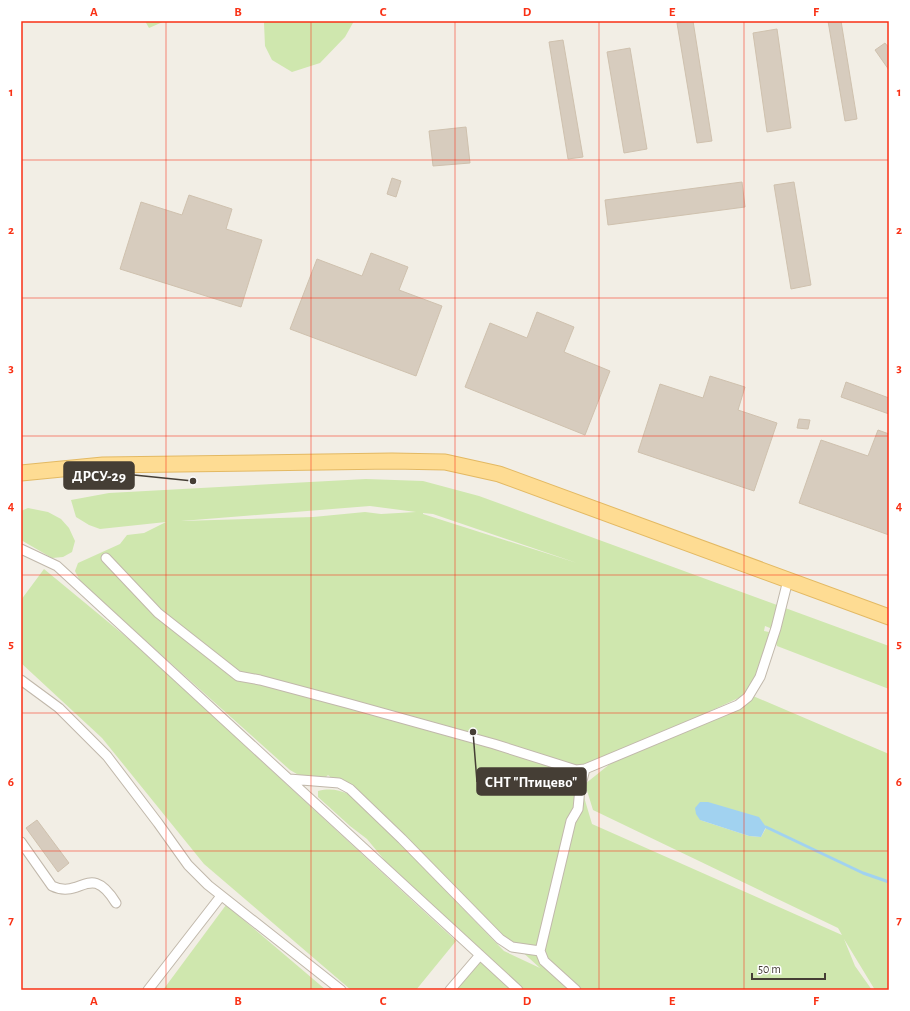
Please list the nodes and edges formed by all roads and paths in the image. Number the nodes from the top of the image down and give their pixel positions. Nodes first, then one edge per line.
1 (21, 473) edge
2 (21, 549) edge
3 (106, 558) dead end
4 (788, 580) junction
5 (889, 617) edge
6 (21, 680) edge
7 (585, 769) junction
8 (289, 779) junction
9 (21, 842) edge
10 (221, 896) junction
11 (116, 903) dead end
12 (540, 951) junction
13 (480, 955) junction
14 (148, 990) edge
15 (341, 990) edge
16 (450, 990) edge
17 (518, 990) edge
18 (576, 990) edge

1 - 4 main road
2 - 8 street
3 - 7 street
4 - 5 main road
4 - 7 street
6 - 10 street
7 - 12 street
8 - 12 street
8 - 13 street
9 - 11 street
10 - 14 street
10 - 15 street
12 - 18 street
13 - 16 street
13 - 17 street

